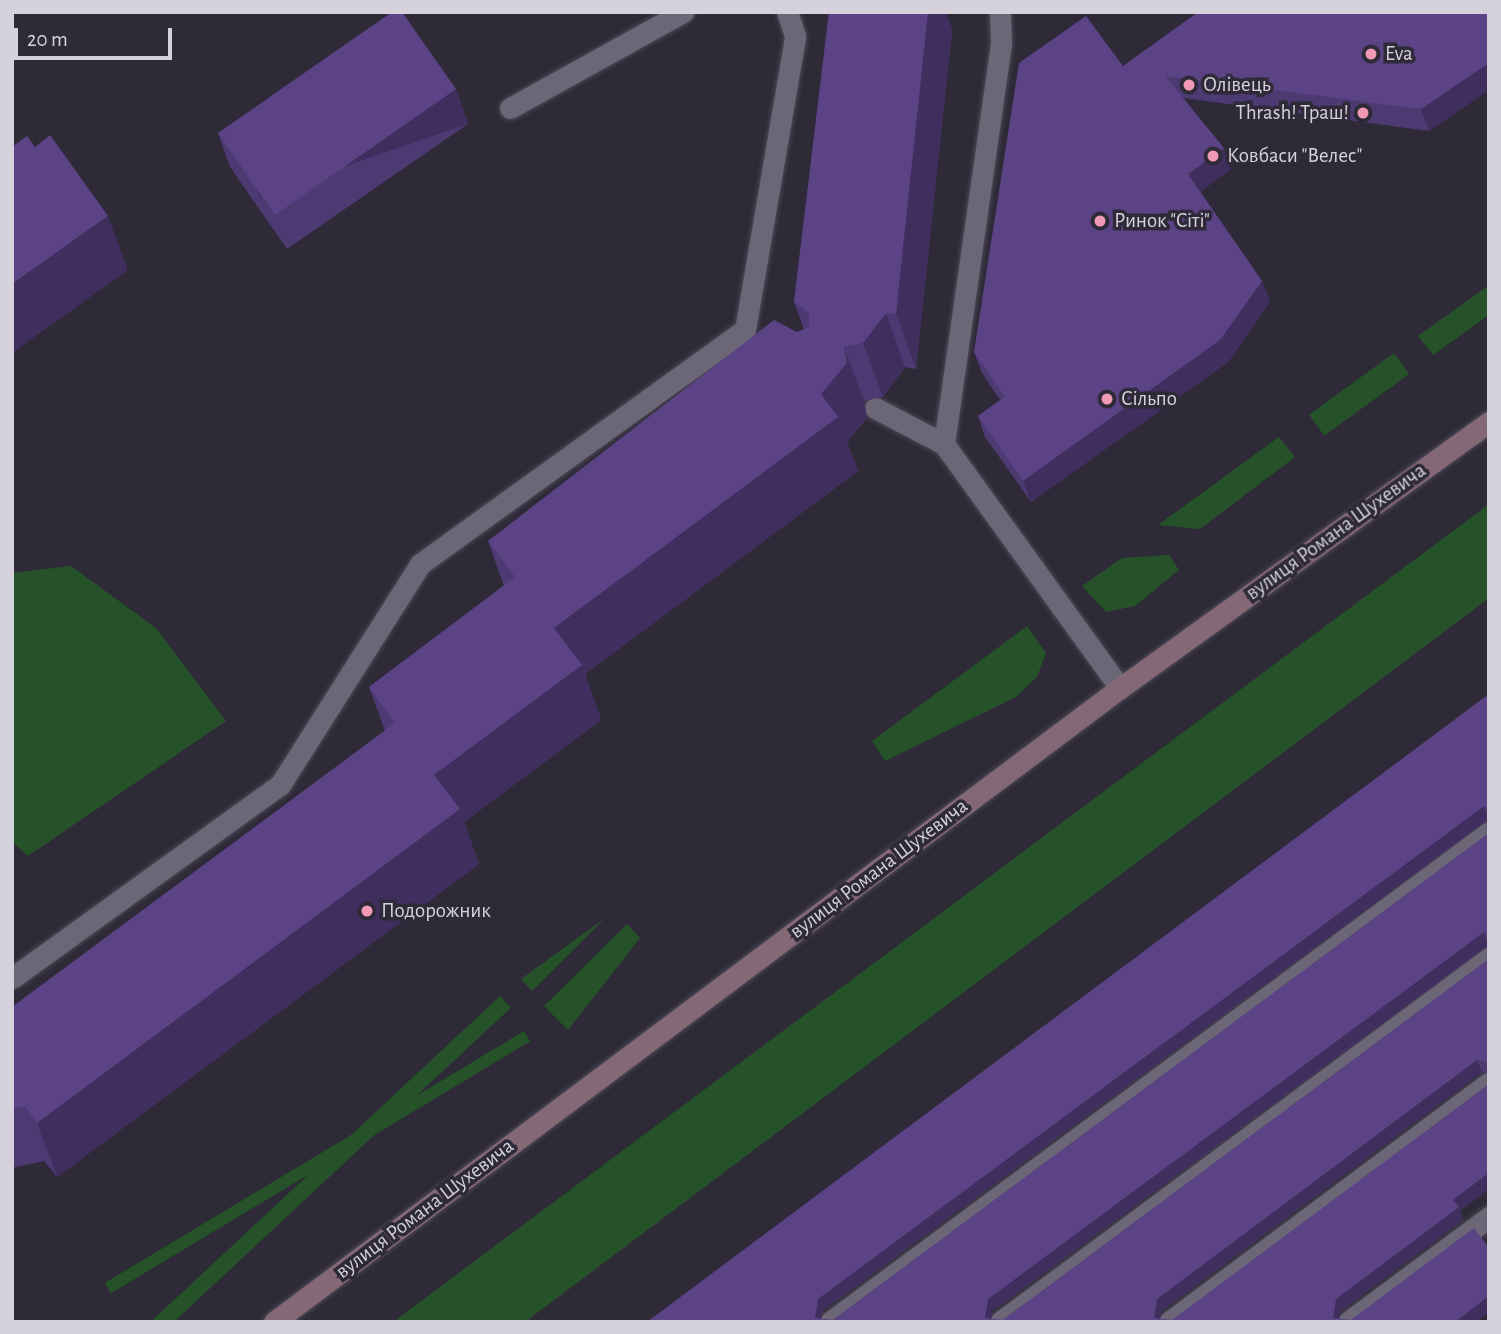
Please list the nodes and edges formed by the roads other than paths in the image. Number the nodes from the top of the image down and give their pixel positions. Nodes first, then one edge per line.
1 (683, 12) edge
2 (787, 12) edge
3 (1000, 12) edge
4 (510, 108) dead end
5 (746, 330) junction
6 (766, 343) edge
7 (874, 408) dead end
8 (1489, 422) edge
9 (944, 444) junction
10 (1119, 688) junction
11 (1489, 832) edge
12 (1489, 958) edge
13 (12, 978) edge
14 (1489, 1083) edge
15 (1489, 1217) edge
16 (274, 1322) edge
17 (830, 1322) edge
18 (1000, 1322) edge
19 (1170, 1322) edge
20 (1348, 1322) edge

1 - 4 lane
2 - 5 lane
3 - 9 lane
5 - 6 lane
5 - 13 lane
7 - 9 lane
8 - 10 main road, вулиця Романа Шухевича
9 - 10 lane
10 - 16 main road, вулиця Романа Шухевича
11 - 17 lane
12 - 18 lane
14 - 19 lane
15 - 20 lane

